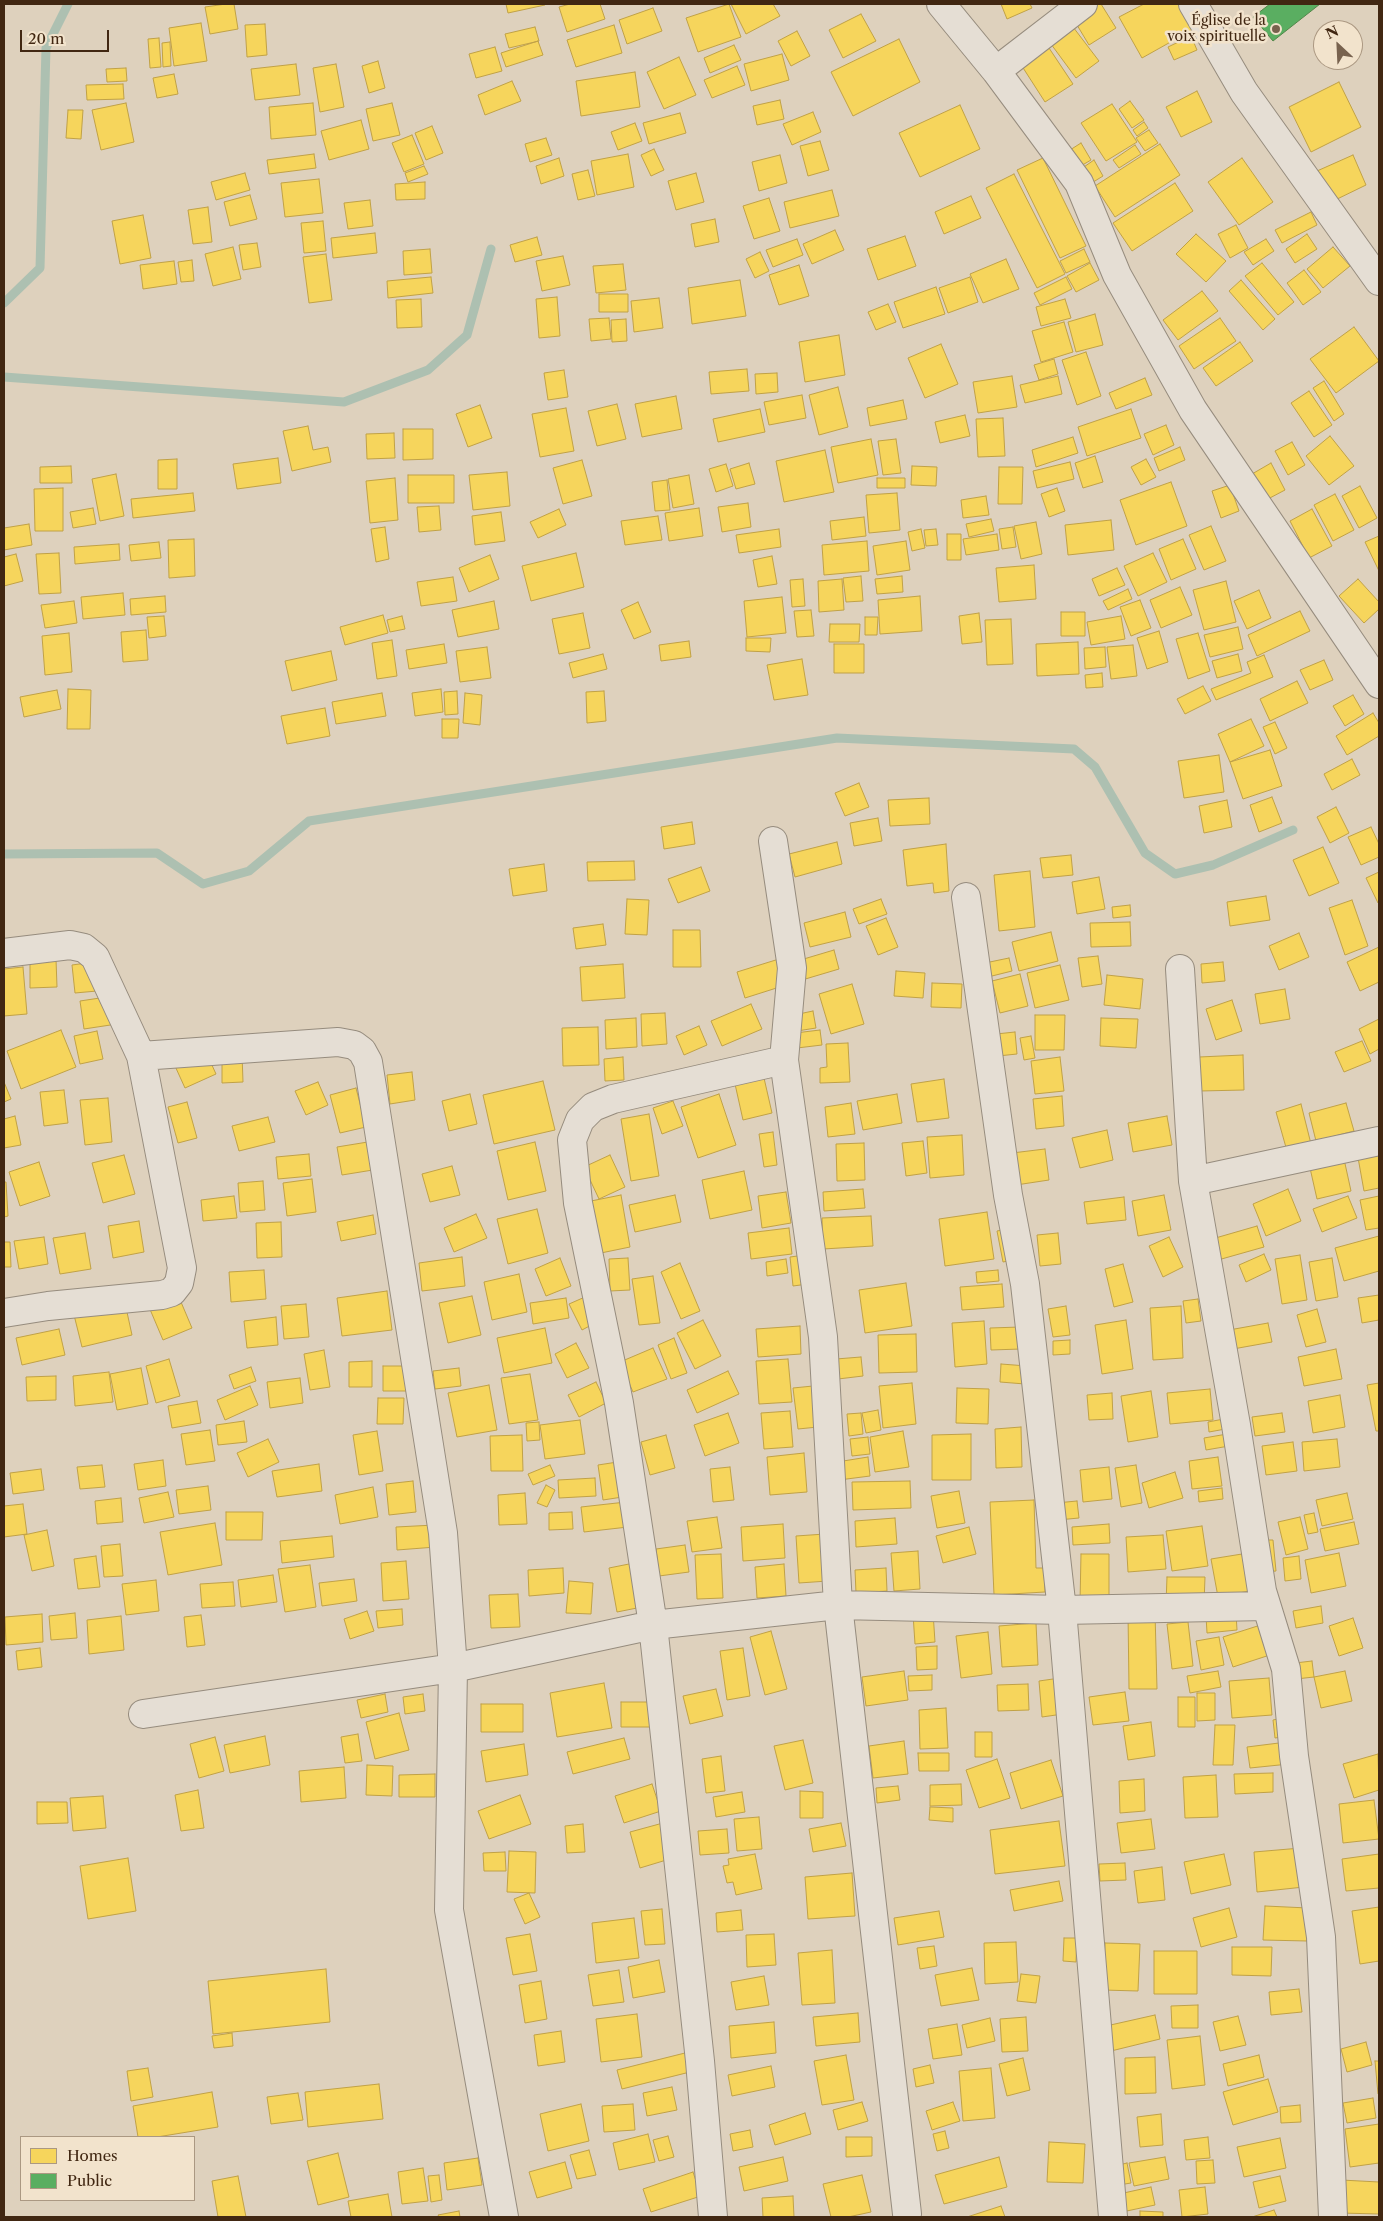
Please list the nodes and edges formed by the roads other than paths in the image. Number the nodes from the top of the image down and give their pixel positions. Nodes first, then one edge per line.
1 (941, 4) edge
2 (1083, 4) edge
3 (1193, 4) edge
4 (996, 71) junction
5 (1379, 281) edge
6 (1379, 684) edge
7 (773, 841) dead end
8 (966, 897) dead end
9 (4, 953) edge
10 (1180, 969) dead end
11 (141, 1056) junction
12 (784, 1060) junction
13 (1379, 1141) edge
14 (1193, 1181) junction
15 (4, 1313) edge
16 (838, 1605) junction
17 (1266, 1606) junction
18 (1062, 1610) junction
19 (653, 1625) junction
20 (453, 1668) junction
21 (143, 1714) dead end
22 (907, 2214) dead end
23 (504, 2217) edge
24 (713, 2217) edge
25 (1114, 2217) edge
26 (1333, 2217) edge

1 - 4 street
2 - 4 street
3 - 5 street
4 - 6 street
7 - 12 street
8 - 18 street
9 - 11 street
10 - 14 street
11 - 15 street
11 - 20 street
12 - 16 street
12 - 19 street
13 - 14 street
14 - 17 street
16 - 18 street
16 - 19 street
16 - 22 street
17 - 18 street
17 - 26 street
18 - 25 street
19 - 20 street
19 - 24 street
20 - 21 street
20 - 23 street

